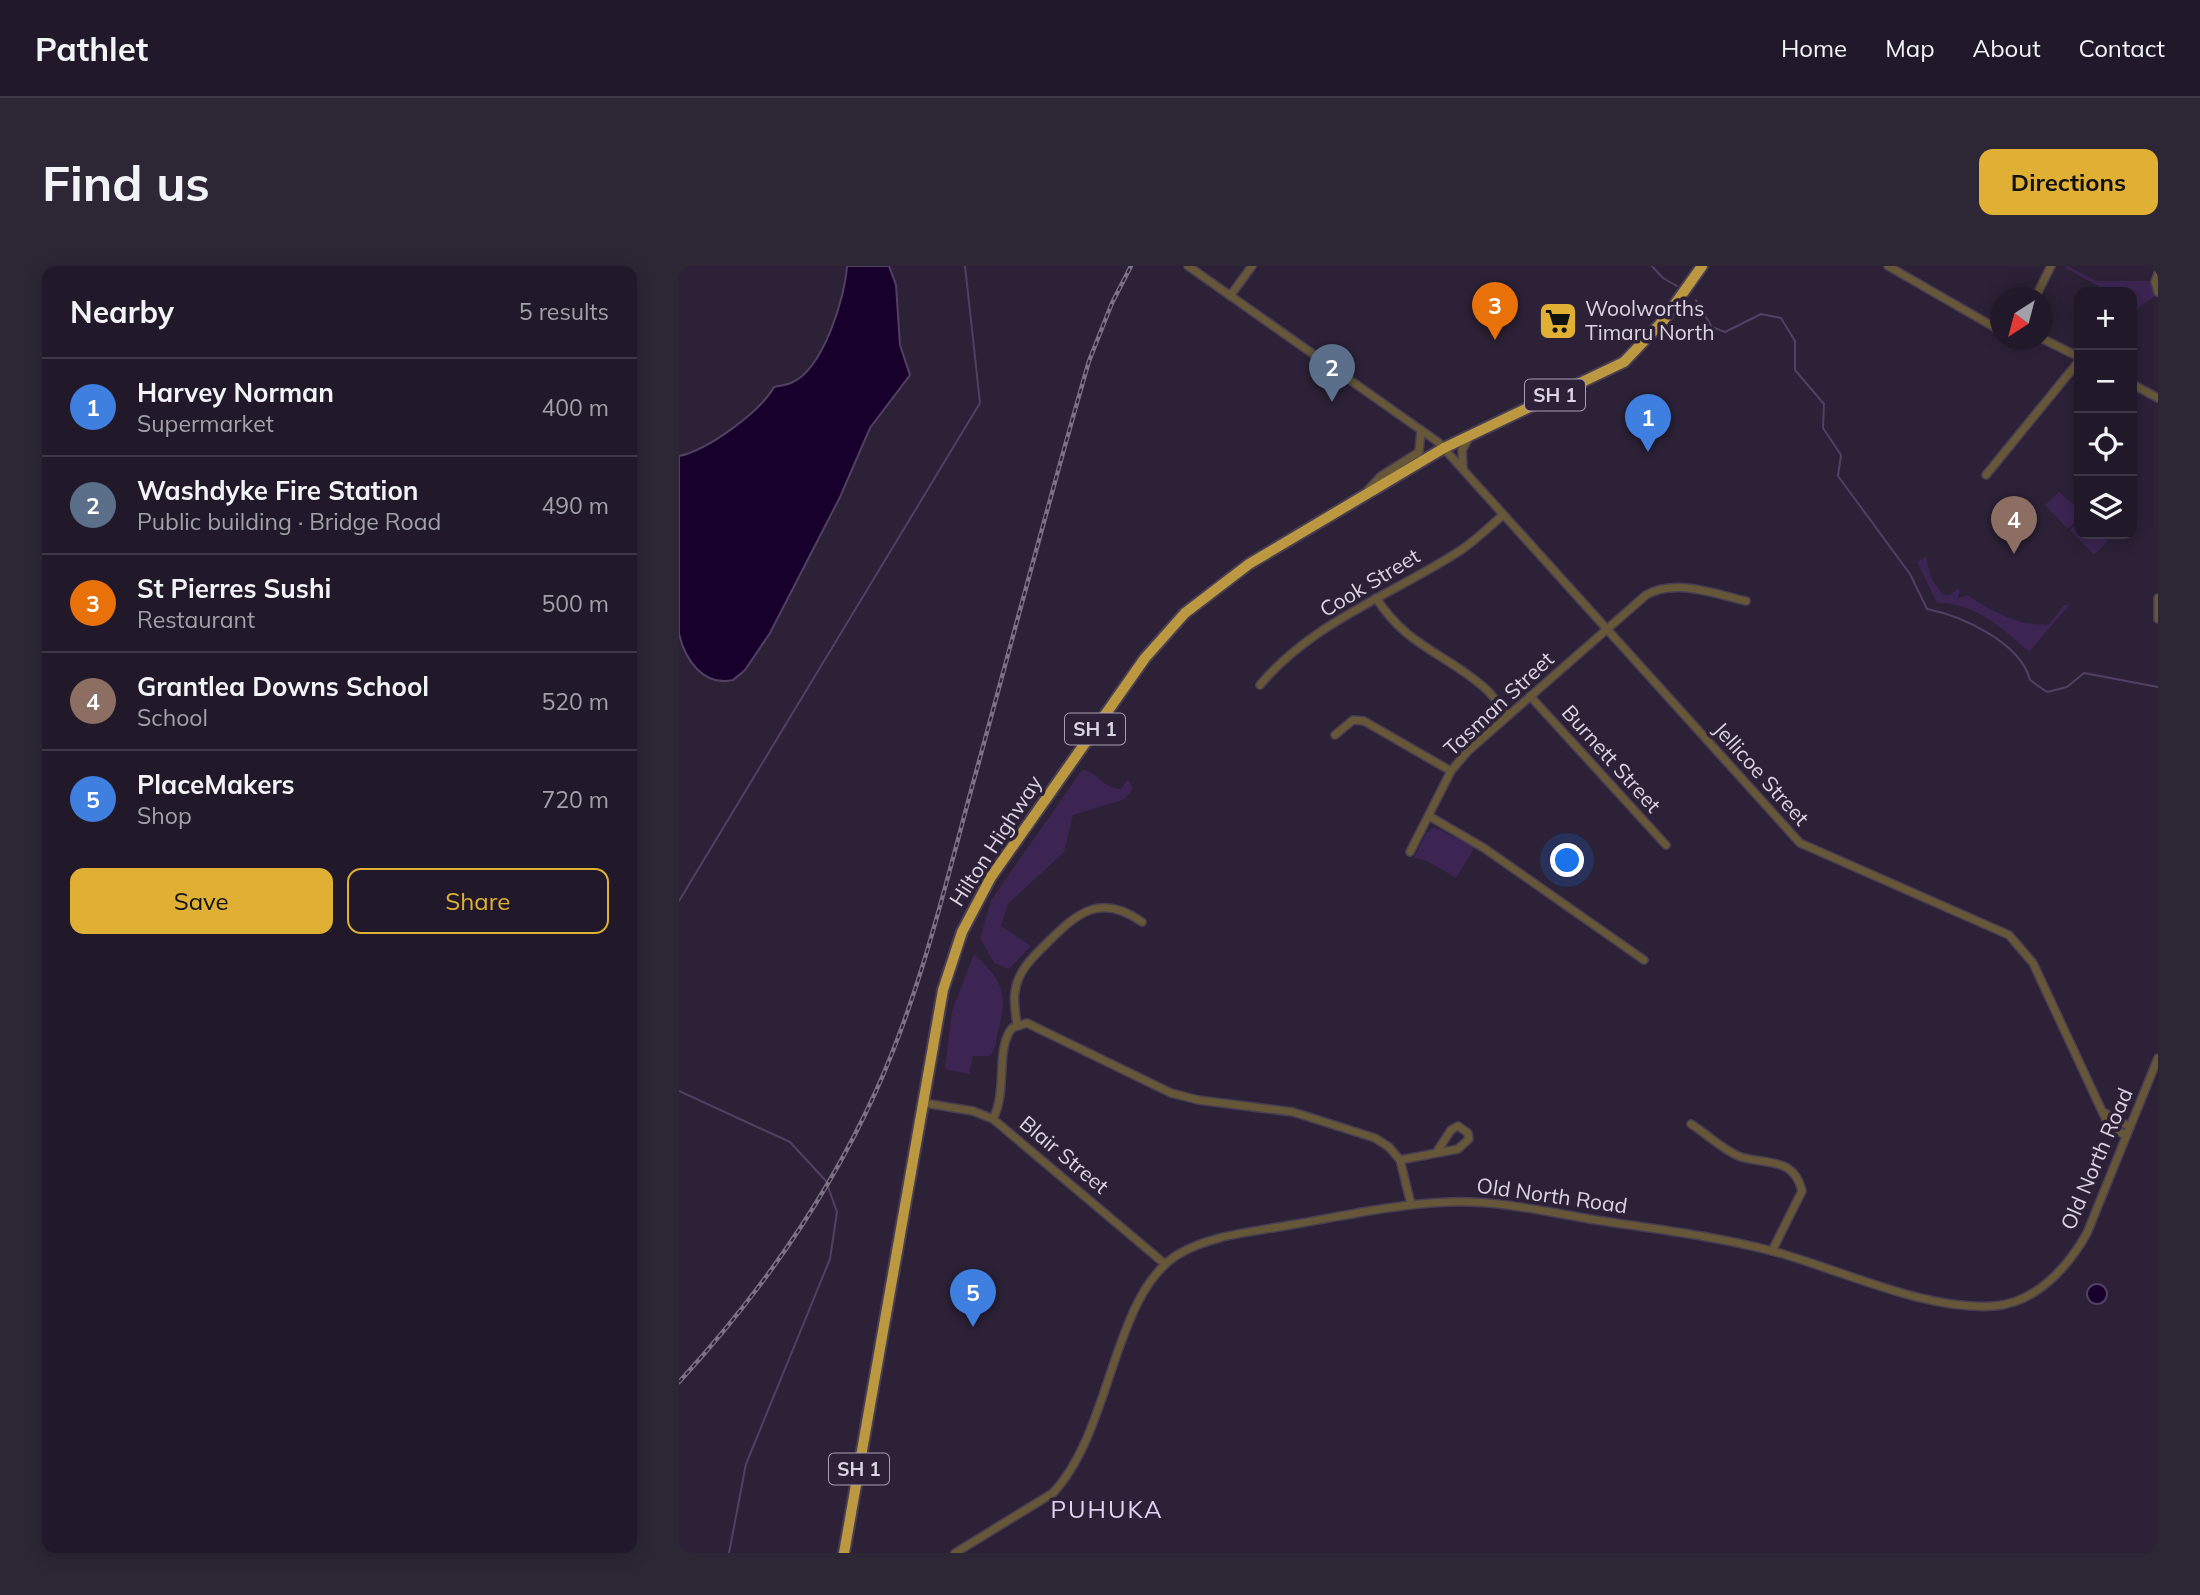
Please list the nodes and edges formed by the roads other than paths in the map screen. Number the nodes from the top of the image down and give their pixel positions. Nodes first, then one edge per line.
1 (1188, 266) edge
2 (1252, 266) edge
3 (1702, 266) edge
4 (1888, 266) edge
5 (2052, 266) edge
6 (2158, 273) edge
7 (2041, 287) edge
8 (2158, 292) edge
9 (1230, 296) junction
10 (1990, 325) edge
11 (2053, 345) edge
12 (2074, 356) edge
13 (2074, 365) edge
14 (2137, 387) edge
15 (2158, 398) edge
16 (1421, 430) junction
17 (1473, 433) junction
18 (1444, 448) junction
19 (1463, 470) junction
20 (1986, 475) dead end
21 (1364, 495) junction
22 (1503, 515) junction
23 (1376, 598) junction
24 (2158, 598) edge
25 (1746, 601) dead end
26 (2158, 619) edge
27 (1605, 629) junction
28 (1260, 685) dead end
29 (1530, 696) junction
30 (1508, 715) junction
31 (1335, 735) dead end
32 (1451, 771) junction
33 (1429, 816) junction
34 (1666, 845) dead end
35 (1410, 852) dead end
36 (1142, 922) dead end
37 (1644, 960) dead end
38 (1017, 1025) junction
39 (2158, 1058) edge
40 (924, 1103) junction
41 (2105, 1113) junction
42 (993, 1119) junction
43 (1691, 1124) dead end
44 (2130, 1127) junction
45 (2126, 1136) junction
46 (1436, 1153) junction
47 (1400, 1160) junction
48 (1411, 1204) junction
49 (1772, 1251) junction
50 (1165, 1264) junction
51 (844, 1553) edge
52 (955, 1553) edge

1 - 9 street, Jellicoe Street
2 - 9 street
3 - 17 highway, SH 1
4 - 10 street
5 - 7 street
6 - 8 street
9 - 16 street, Jellicoe Street
11 - 12 street
13 - 20 street
14 - 15 street
16 - 18 street, Jellicoe Street
16 - 21 street
17 - 18 highway, SH 1
17 - 19 street
18 - 19 street, Jellicoe Street
18 - 21 highway, Hilton Highway / SH 1
19 - 22 street, Jellicoe Street
21 - 40 highway, Hilton Highway / SH 1
22 - 23 street, Cook Street
22 - 27 street, Jellicoe Street
23 - 28 street, Cook Street
23 - 30 street
24 - 26 street
25 - 27 street, Tasman Street
27 - 29 street, Tasman Street
27 - 41 street, Jellicoe Street
29 - 30 street, Tasman Street
29 - 34 street, Burnett Street
30 - 32 street, Tasman Street
31 - 32 street
32 - 33 street, Tasman Street
33 - 35 street, Tasman Street
33 - 37 street
36 - 38 street
38 - 42 street
38 - 47 street
39 - 44 street, Old North Road
40 - 42 street, Blair Street
40 - 51 highway, Hilton Highway / SH 1
41 - 44 street
41 - 45 street, Jellicoe Street
42 - 50 street, Blair Street
43 - 49 street
44 - 45 street, Old North Road
45 - 49 street, Old North Road
46 - 46 street
46 - 47 street
47 - 48 street
48 - 49 street, Old North Road
48 - 50 street, Old North Road
50 - 52 street, Old North Road

